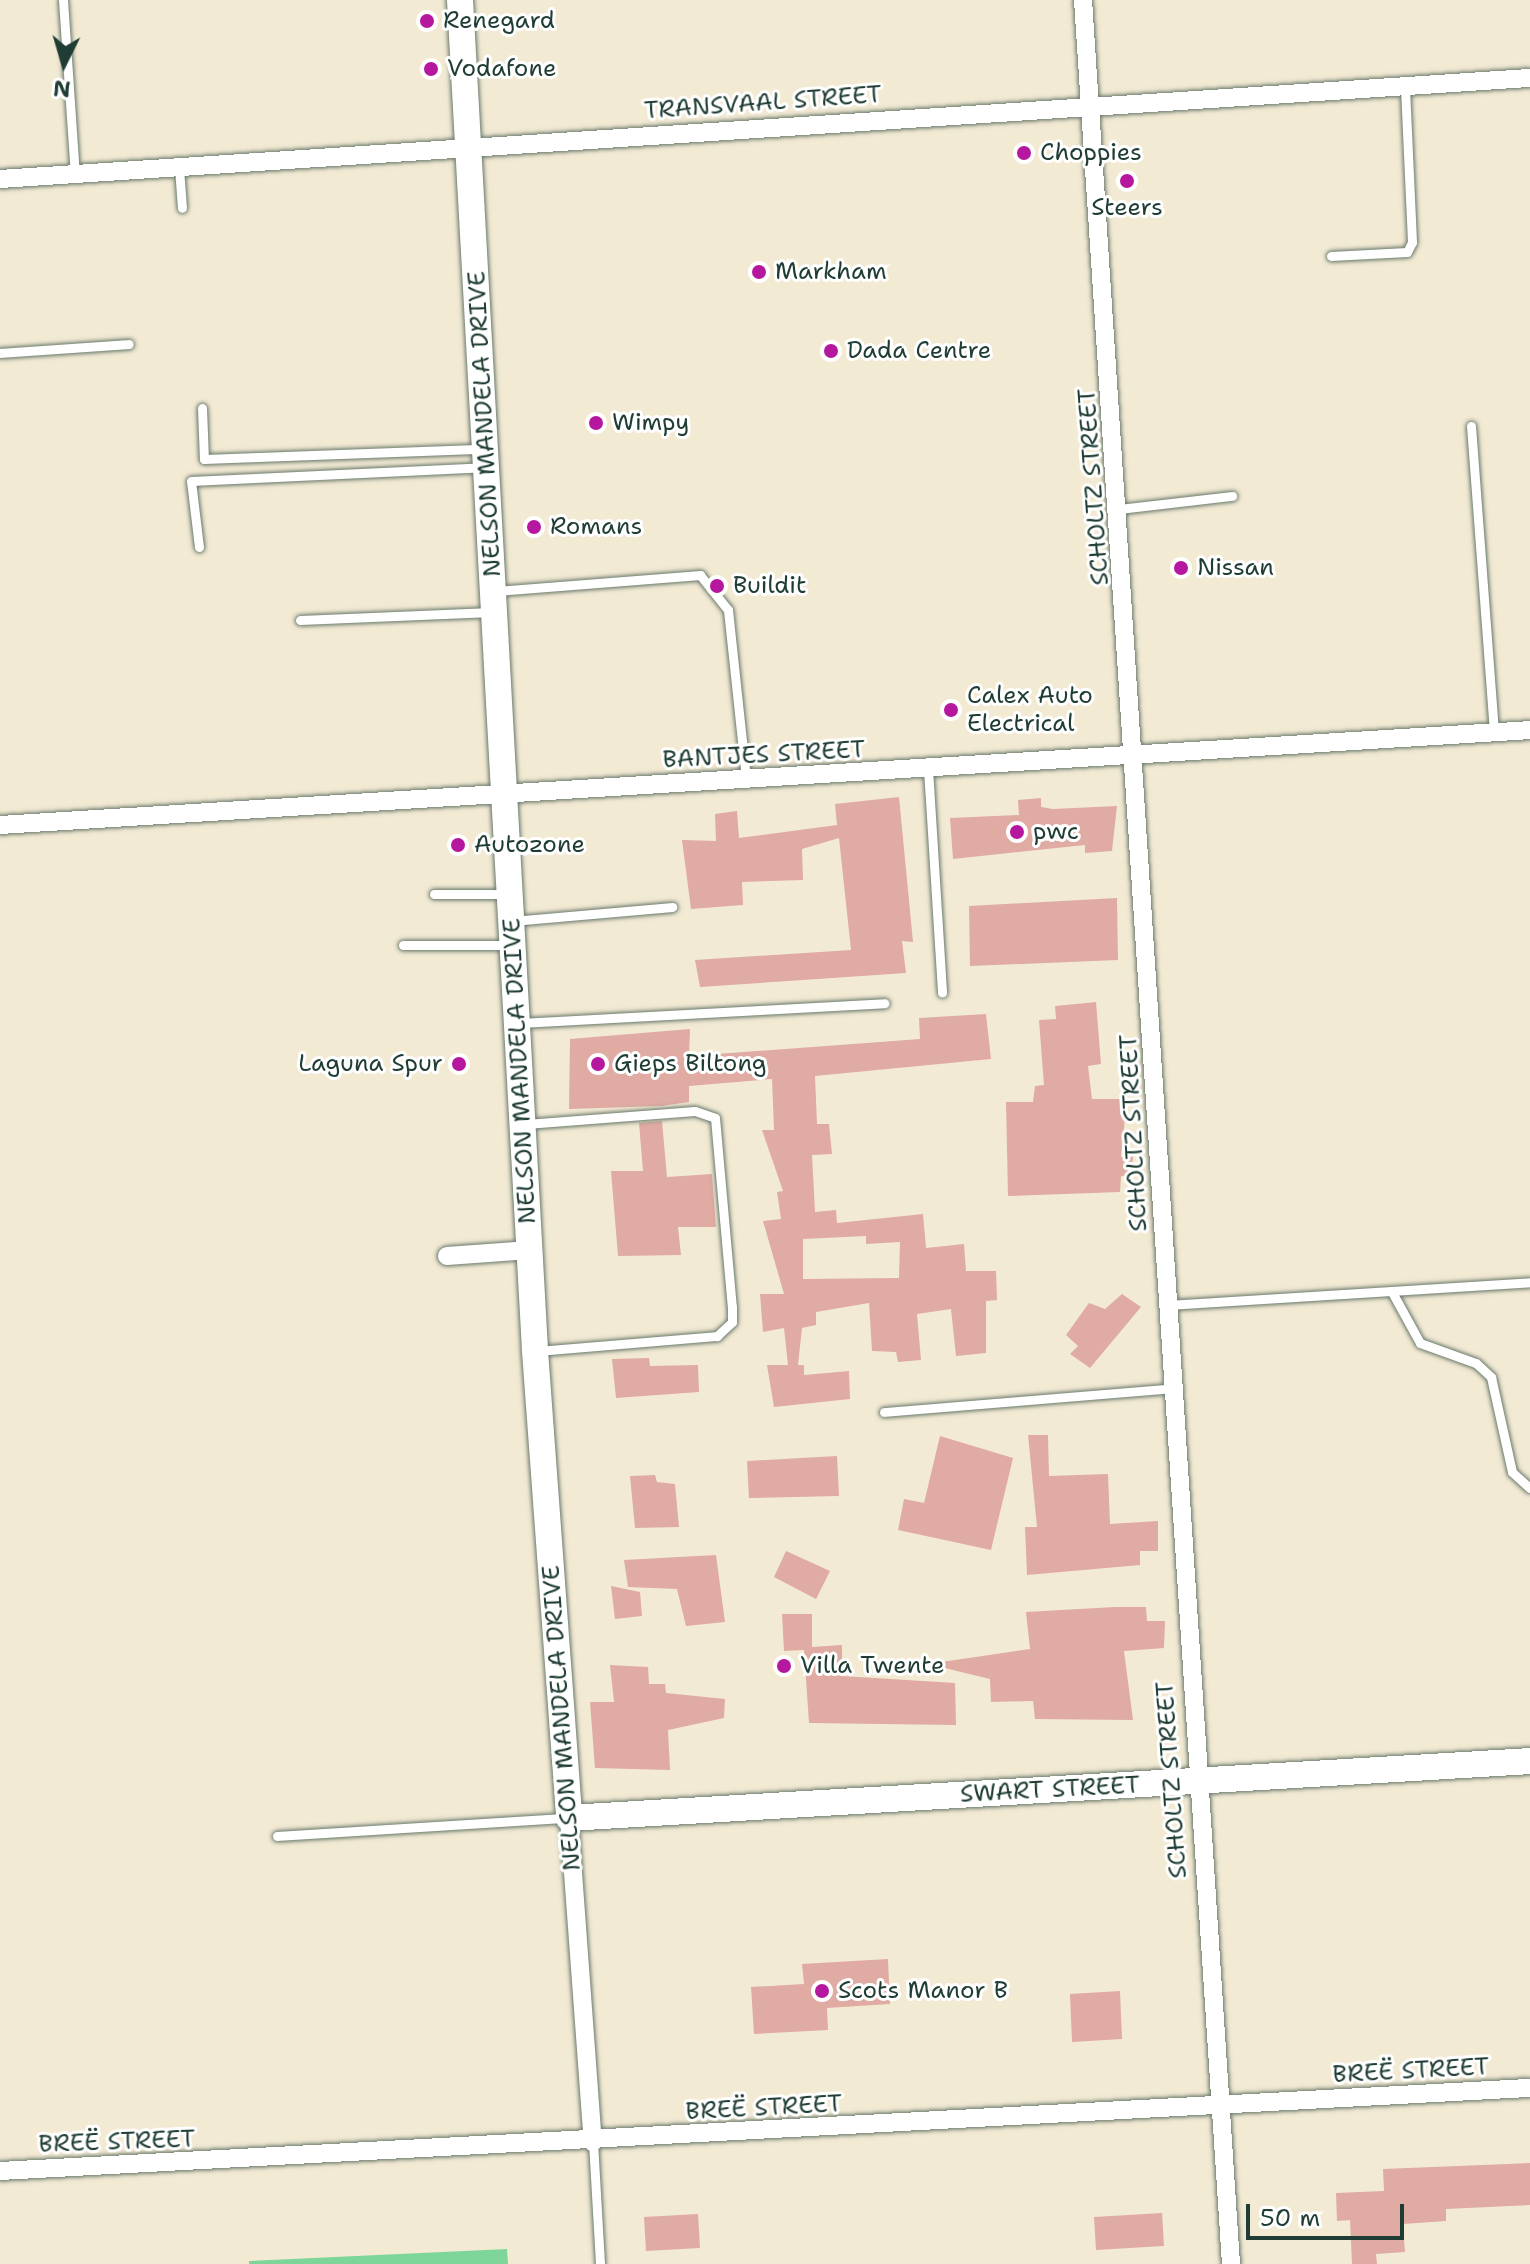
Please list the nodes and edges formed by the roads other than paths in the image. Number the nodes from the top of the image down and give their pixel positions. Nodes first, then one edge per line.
1 (63, 0) edge
2 (460, 0) edge
3 (1083, 0) edge
4 (1530, 78) edge
5 (1405, 85) junction
6 (1092, 103) junction
7 (470, 149) junction
8 (179, 168) junction
9 (75, 174) junction
10 (0, 179) edge
11 (182, 208) dead end
12 (1331, 256) dead end
13 (129, 344) dead end
14 (0, 353) edge
15 (202, 408) dead end
16 (1471, 426) dead end
17 (487, 458) junction
18 (1232, 496) dead end
19 (1119, 509) junction
20 (199, 547) dead end
21 (495, 601) junction
22 (300, 620) dead end
23 (1530, 730) edge
24 (1494, 733) junction
25 (1136, 754) junction
26 (928, 769) junction
27 (746, 779) junction
28 (506, 795) junction
29 (0, 825) edge
30 (434, 894) dead end
31 (672, 907) dead end
32 (512, 920) junction
33 (403, 945) dead end
34 (942, 993) dead end
35 (884, 1003) dead end
36 (518, 1023) junction
37 (523, 1124) junction
38 (530, 1250) junction
39 (447, 1256) dead end
40 (1530, 1282) edge
41 (1392, 1292) junction
42 (1168, 1305) junction
43 (535, 1351) junction
44 (1173, 1388) junction
45 (884, 1412) dead end
46 (1530, 1488) edge
47 (1530, 1761) edge
48 (1195, 1781) junction
49 (569, 1818) junction
50 (277, 1836) dead end
51 (1530, 2088) edge
52 (1222, 2106) junction
53 (593, 2142) junction
54 (0, 2171) edge
55 (600, 2264) edge
56 (1231, 2264) edge

1 - 9 lane
2 - 7 main road, NELSON MANDELA DRIVE
3 - 6 street, SCHOLTZ STREET
4 - 5 street, TRANSVAAL STREET
5 - 6 street, TRANSVAAL STREET
5 - 12 lane
6 - 7 street, TRANSVAAL STREET
6 - 19 street, SCHOLTZ STREET
7 - 8 street, TRANSVAAL STREET
7 - 17 main road, NELSON MANDELA DRIVE
8 - 9 street, TRANSVAAL STREET
8 - 11 lane
9 - 10 street, TRANSVAAL STREET
13 - 14 lane
15 - 17 lane
16 - 24 lane
17 - 20 lane
17 - 21 main road, NELSON MANDELA DRIVE
18 - 19 lane
19 - 25 street, SCHOLTZ STREET
21 - 22 lane
21 - 27 lane
21 - 28 main road, NELSON MANDELA DRIVE
23 - 24 street, BANTJES STREET
24 - 25 street, BANTJES STREET
25 - 26 street, BANTJES STREET
25 - 42 street, SCHOLTZ STREET
26 - 27 street, BANTJES STREET
26 - 34 lane
27 - 28 street, BANTJES STREET
28 - 29 street, BANTJES STREET
28 - 32 main road, NELSON MANDELA DRIVE
30 - 32 lane
31 - 32 lane
32 - 33 lane
32 - 36 main road, NELSON MANDELA DRIVE
35 - 36 lane
36 - 37 main road, NELSON MANDELA DRIVE
37 - 38 main road, NELSON MANDELA DRIVE
37 - 43 lane
38 - 39 street
38 - 43 main road, NELSON MANDELA DRIVE
40 - 41 lane
41 - 42 lane
41 - 46 lane
42 - 44 street, SCHOLTZ STREET
43 - 49 main road, NELSON MANDELA DRIVE
44 - 45 lane
44 - 48 street, SCHOLTZ STREET
47 - 48 main road, SWART STREET
48 - 49 main road, SWART STREET
48 - 52 street, SCHOLTZ STREET
49 - 50 lane
49 - 53 street, NELSON MANDELA DRIVE
51 - 52 street, BREË STREET
52 - 53 street, BREË STREET
52 - 56 street, SCHOLTZ STREET
53 - 54 street, BREË STREET
53 - 55 lane

